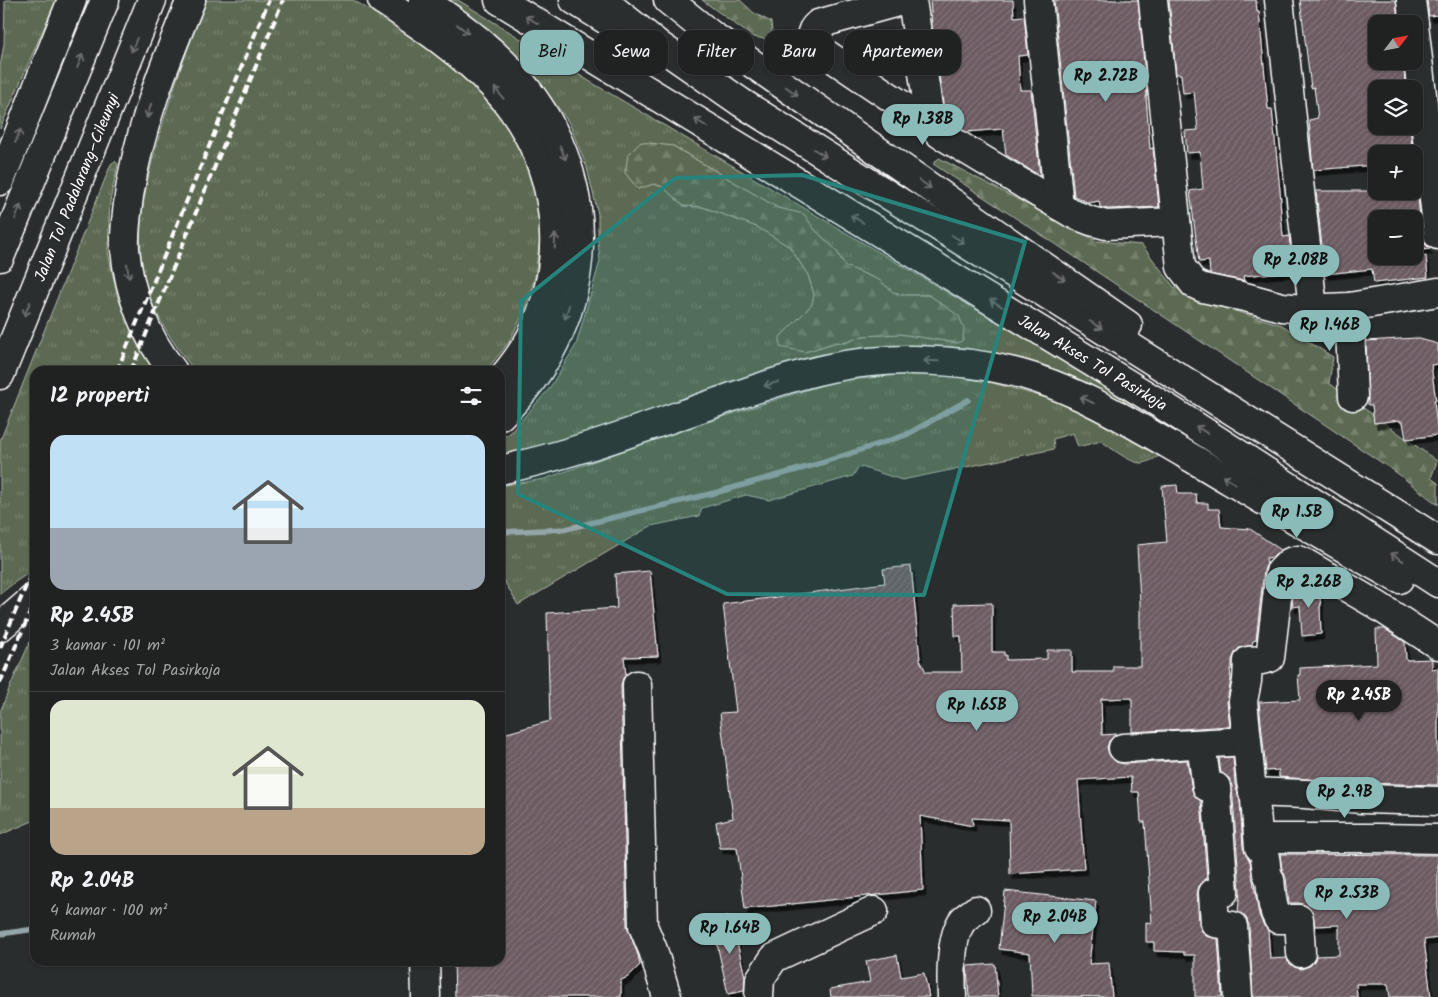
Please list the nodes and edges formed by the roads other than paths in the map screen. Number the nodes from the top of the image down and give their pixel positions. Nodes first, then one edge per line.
1 (72, 0) edge
2 (105, 0) edge
3 (152, 0) edge
4 (191, 0) edge
5 (382, 0) edge
6 (423, 0) edge
7 (500, 0) edge
8 (574, 0) edge
9 (602, 0) edge
10 (668, 0) edge
11 (905, 0) edge
12 (912, 0) edge
13 (1038, 0) edge
14 (1153, 0) edge
15 (1279, 0) edge
16 (1411, 0) edge
17 (1413, 15) edge
18 (1419, 70) edge
19 (764, 118) junction
20 (933, 126) junction
21 (0, 181) edge
22 (1059, 206) junction
23 (1176, 222) junction
24 (1438, 235) edge
25 (0, 257) edge
26 (1438, 292) edge
27 (1349, 307) junction
28 (1313, 309) junction
29 (170, 366) edge
30 (0, 374) edge
31 (505, 375) edge
32 (1353, 396) dead end
33 (505, 411) edge
34 (505, 469) edge
35 (1429, 534) edge
36 (1438, 584) edge
37 (1438, 600) edge
38 (30, 601) edge
39 (0, 626) edge
40 (1438, 645) edge
41 (637, 685) dead end
42 (1247, 741) junction
43 (1200, 744) junction
44 (1123, 748) dead end
45 (1253, 792) junction
46 (1438, 801) edge
47 (1438, 839) edge
48 (1259, 842) junction
49 (1220, 848) junction
50 (976, 910) dead end
51 (874, 911) dead end
52 (1301, 953) dead end
53 (425, 966) edge
54 (426, 997) edge
55 (666, 997) edge
56 (759, 997) edge
57 (952, 997) edge
58 (1238, 997) edge

21 -> 1 main road
25 -> 2 main road
3 -> 30 main road, Jalan Tol Padalarang–Cileunyi
4 -> 29 main road
31 -> 5 main road
6 -> 33 main road
36 -> 7 main road, Jalan Akses Tol Pasirkoja
8 - 19 main road
9 - 19 main road
10 -> 35 main road
11 - 20 main road
12 - 20 main road
13 - 22 main road
14 - 23 main road
15 - 28 main road
16 - 17 main road
18 - 24 main road
19 -> 35 main road, Jalan Akses Tol Pasirkoja
20 - 22 main road
22 - 23 main road
23 - 28 main road
26 - 27 main road
27 - 28 main road
27 - 32 main road
37 -> 34 main road
38 - 39 main road
40 - 42 main road
41 - 55 main road
42 - 43 main road
42 - 45 main road
43 - 44 main road
43 - 49 main road
45 - 46 main road
45 - 48 main road
47 - 48 main road
48 - 49 main road
48 - 52 main road
49 - 58 main road
50 - 57 main road
51 - 56 main road
53 - 54 main road

